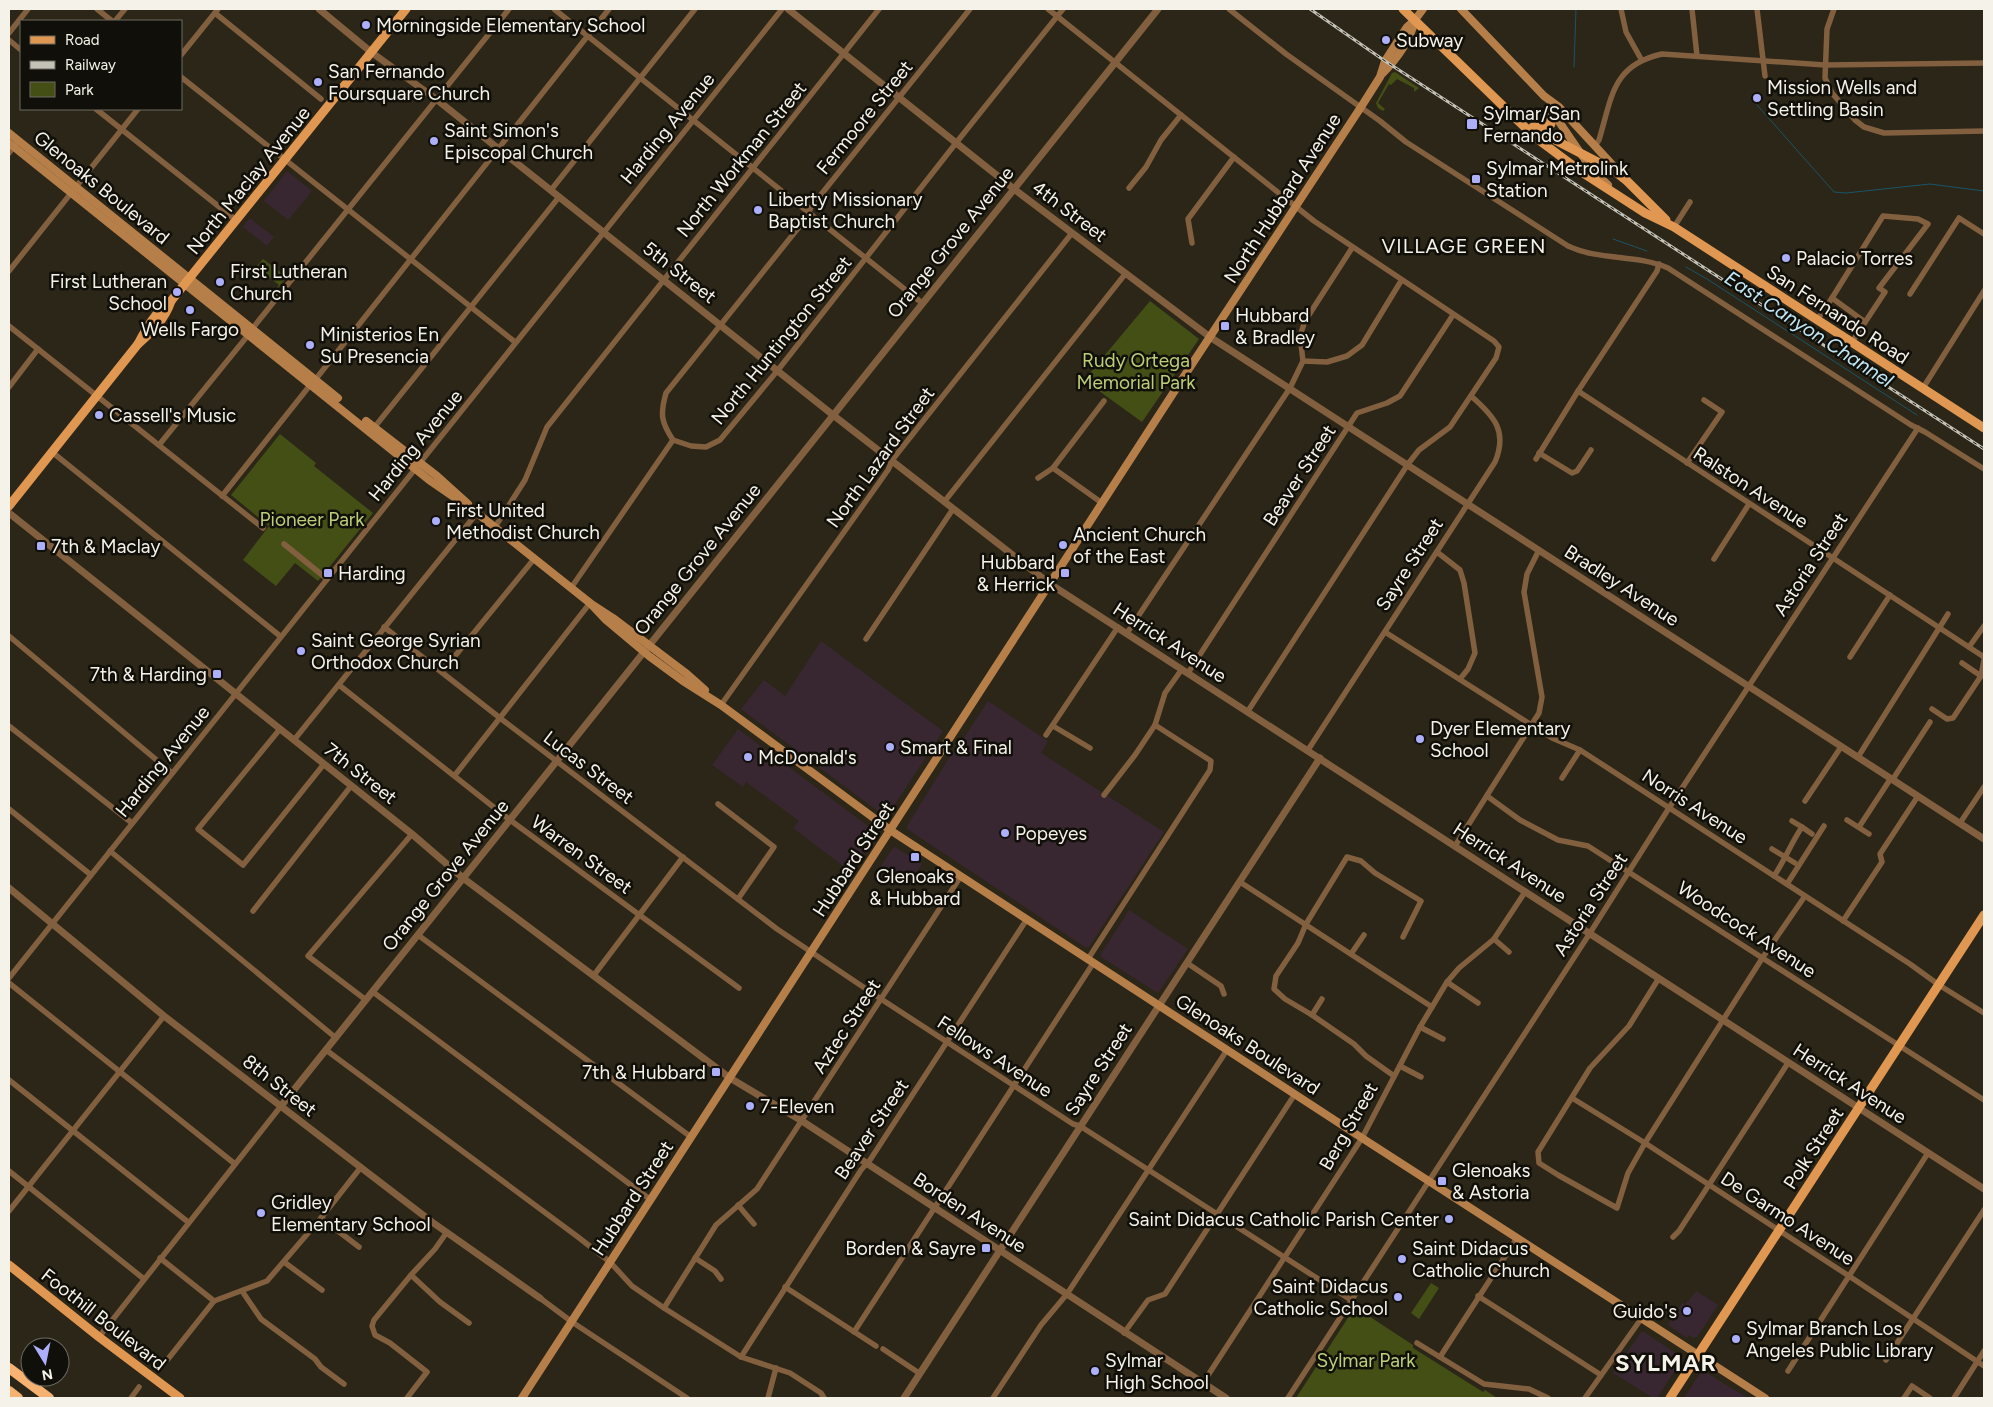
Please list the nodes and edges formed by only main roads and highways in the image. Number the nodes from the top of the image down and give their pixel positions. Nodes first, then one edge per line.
1 (406, 9) edge
2 (1403, 9) edge
3 (1423, 9) edge
4 (1461, 9) edge
5 (1415, 20) junction
6 (1544, 96) junction
7 (1550, 109) junction
8 (1515, 117) junction
9 (1530, 126) junction
10 (9, 133) edge
11 (12, 146) edge
12 (1579, 151) junction
13 (1627, 181) junction
14 (1657, 218) junction
15 (1674, 227) junction
16 (188, 281) junction
17 (1210, 337) joint
18 (1984, 428) edge
19 (9, 506) edge
20 (890, 830) junction
21 (1984, 915) edge
22 (9, 1265) edge
23 (1698, 1355) junction
24 (9, 1368) edge
25 (9, 1391) edge
26 (18, 1398) edge
27 (49, 1398) edge
28 (180, 1398) edge
29 (522, 1398) edge
30 (1670, 1398) edge
31 (1765, 1398) edge

1 - 16 main road, North Maclay Avenue
2 - 5 main road
3 - 5 main road
4 - 6 main road, San Fernando Road
5 - 8 main road
5 - 17 main road, North Hubbard Avenue
6 - 7 main road, San Fernando Road
6 - 13 main road, San Fernando Road
7 - 9 main road
7 - 12 main road, San Fernando Road
8 - 9 main road
8 - 14 main road
9 - 12 main road
10 - 11 main road, Glenoaks Boulevard
11 - 16 main road, Glenoaks Boulevard
12 - 13 main road
12 - 14 main road, San Fernando Road
13 - 15 main road, San Fernando Road
14 - 15 main road, San Fernando Road
15 - 18 main road, San Fernando Road
16 - 19 main road, North Maclay Avenue
16 - 20 main road, Glenoaks Boulevard
17 - 20 main road, Hubbard Street
20 - 23 main road, Glenoaks Boulevard
20 - 29 main road, Hubbard Street
21 - 23 main road, Polk Street
22 - 28 main road, Foothill Boulevard
23 - 30 main road, Polk Street
23 - 31 main road, Glenoaks Boulevard
24 - 27 highway
25 - 26 highway

